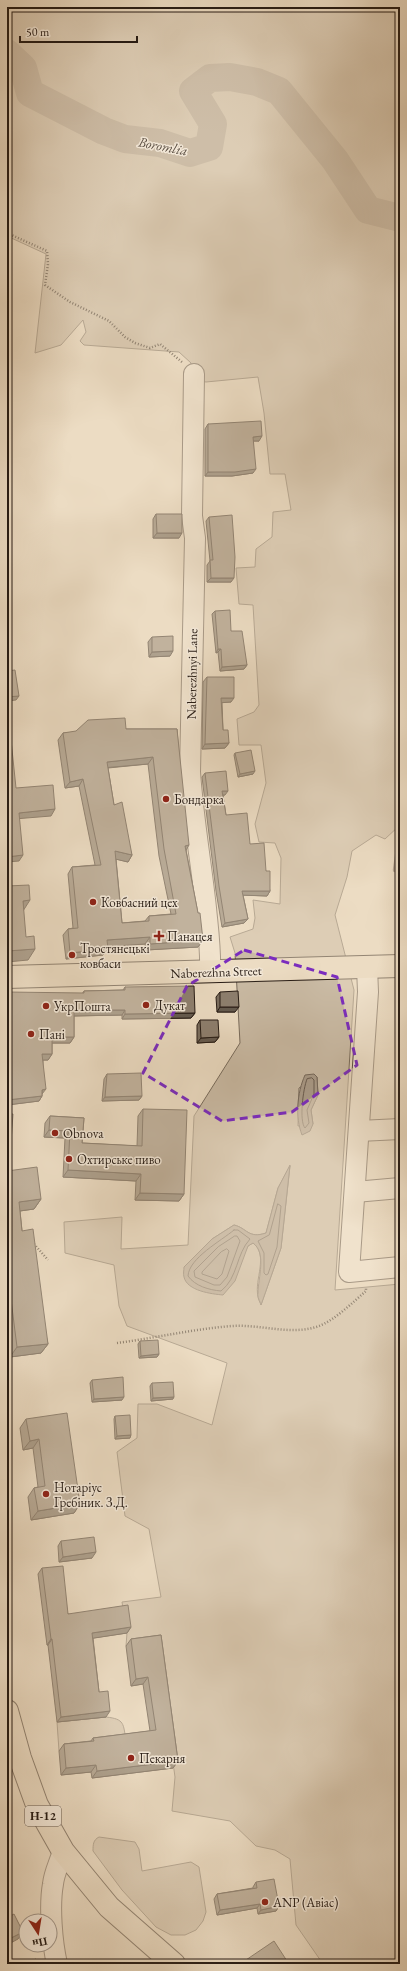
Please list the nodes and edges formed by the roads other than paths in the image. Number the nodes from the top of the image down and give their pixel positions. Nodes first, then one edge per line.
1 (194, 374) road end
2 (400, 966) edge
3 (367, 967) junction
4 (210, 972) junction
5 (7, 977) edge
6 (400, 1129) edge
7 (359, 1131) junction
8 (400, 1188) edge
9 (355, 1192) junction
10 (400, 1267) edge
11 (7, 1711) edge
12 (63, 1851) junction
13 (57, 1964) edge
14 (174, 1964) edge

1 - 4 street, Naberezhnyi Lane
2 - 3 main road, Naberezhna Street
3 - 4 main road, Naberezhna Street
3 - 7 street
4 - 5 main road, Naberezhna Street
6 - 7 street
7 - 9 street
8 - 9 street
9 - 10 street
11 - 12 main road, Н-12
12 - 13 street
12 - 14 main road, Н-12

